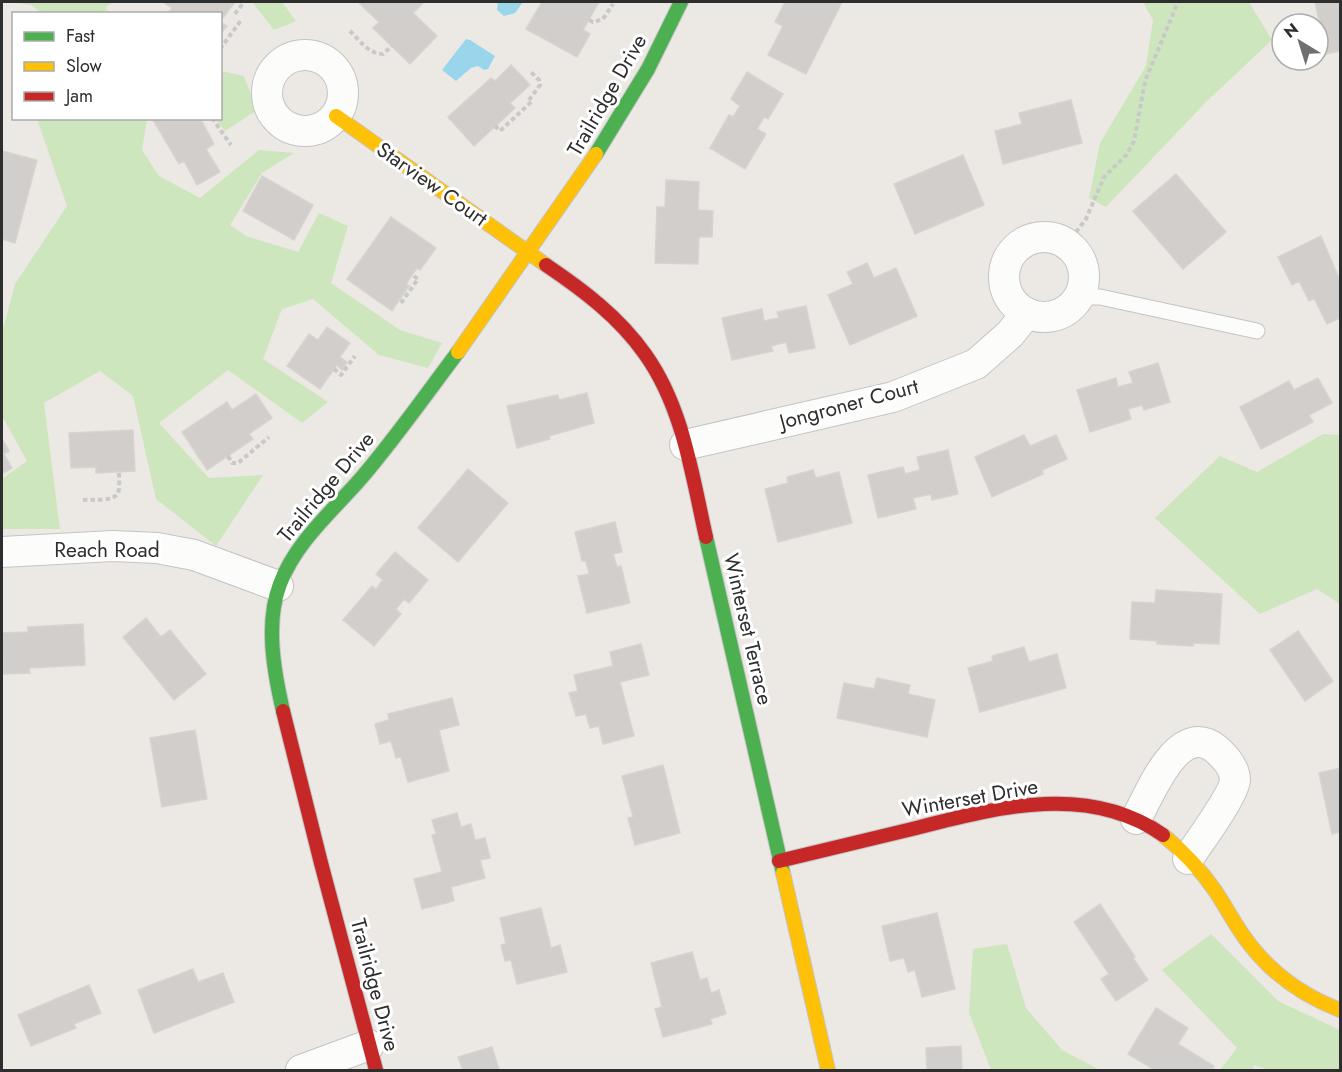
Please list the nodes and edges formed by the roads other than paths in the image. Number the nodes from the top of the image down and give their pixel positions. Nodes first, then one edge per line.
1 (681, 2) edge
2 (336, 116) dead end
3 (529, 253) junction
4 (1079, 297) junction
5 (1027, 313) junction
6 (1257, 331) dead end
7 (685, 445) junction
8 (2, 552) edge
9 (278, 586) junction
10 (1136, 819) junction
11 (1188, 859) junction
12 (779, 861) junction
13 (1341, 1010) edge
14 (372, 1058) edge
15 (301, 1071) edge
16 (828, 1071) edge

1 - 3 street, Trailridge Drive
2 - 3 street, Starview Court
3 - 7 street, Winterset Terrace
3 - 9 street, Trailridge Drive
4 - 5 street
4 - 5 street
4 - 6 lane
5 - 7 street, Jongroner Court
7 - 12 street, Winterset Terrace
8 - 9 street, Reach Road
9 - 14 street, Trailridge Drive
10 - 11 street, Winterset Drive
10 - 11 street
10 - 12 street, Winterset Drive
11 - 13 street, Winterset Drive
12 - 16 street, Winterset Terrace
14 - 15 street

